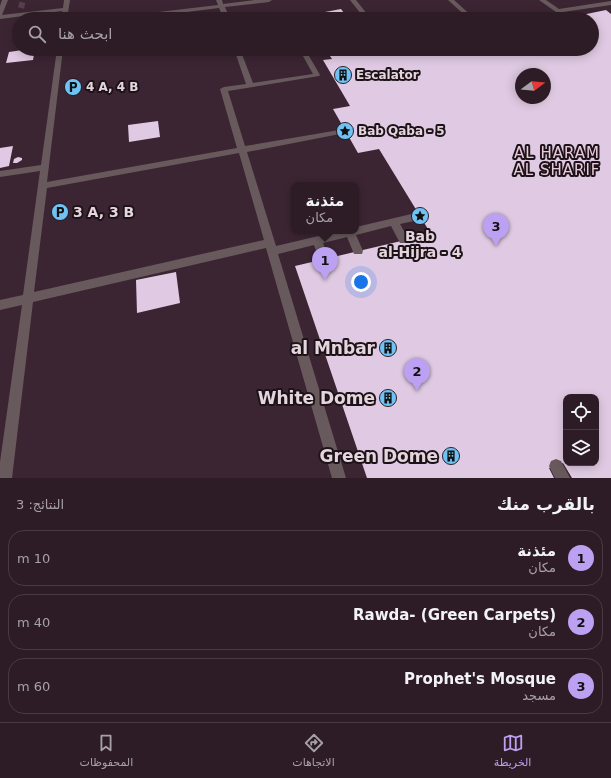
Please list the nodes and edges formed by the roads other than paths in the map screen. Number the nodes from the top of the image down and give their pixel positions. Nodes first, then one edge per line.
1 (67, 0) edge
2 (269, 0) edge
3 (353, 0) edge
4 (451, 0) edge
5 (542, 0) edge
6 (4, 2) edge
7 (220, 3) edge
8 (611, 3) edge
9 (66, 9) junction
10 (557, 11) joint
11 (33, 12) edge
12 (65, 12) edge
13 (162, 12) edge
14 (362, 12) edge
15 (464, 12) edge
16 (12, 14) edge
17 (0, 15) edge
18 (59, 56) edge
19 (240, 56) edge
20 (306, 56) edge
21 (250, 85) junction
22 (345, 131) dead end
23 (242, 150) junction
24 (45, 167) junction
25 (0, 174) edge
26 (42, 186) junction
27 (420, 216) dead end
28 (394, 223) junction
29 (359, 231) edge
30 (345, 234) edge
31 (350, 234) edge
32 (317, 240) junction
33 (404, 240) dead end
34 (270, 247) junction
35 (358, 251) dead end
36 (324, 259) dead end
37 (27, 299) junction
38 (0, 305) edge
39 (5, 478) edge
40 (339, 478) edge

1 - 9 street
2 - 7 street
3 - 14 street
4 - 15 street
5 - 10 street
6 - 17 street
7 - 13 street
8 - 10 street
9 - 11 street
9 - 12 street
16 - 17 street
18 - 24 street
19 - 21 street
20 - 21 street
21 - 23 street
22 - 23 street
23 - 26 street
23 - 34 street
24 - 25 street
24 - 26 street
26 - 37 street
27 - 28 street
28 - 29 street
28 - 33 street
30 - 32 street
31 - 35 street
32 - 34 street
32 - 36 street
34 - 37 street
34 - 40 street
37 - 38 street
37 - 39 street

